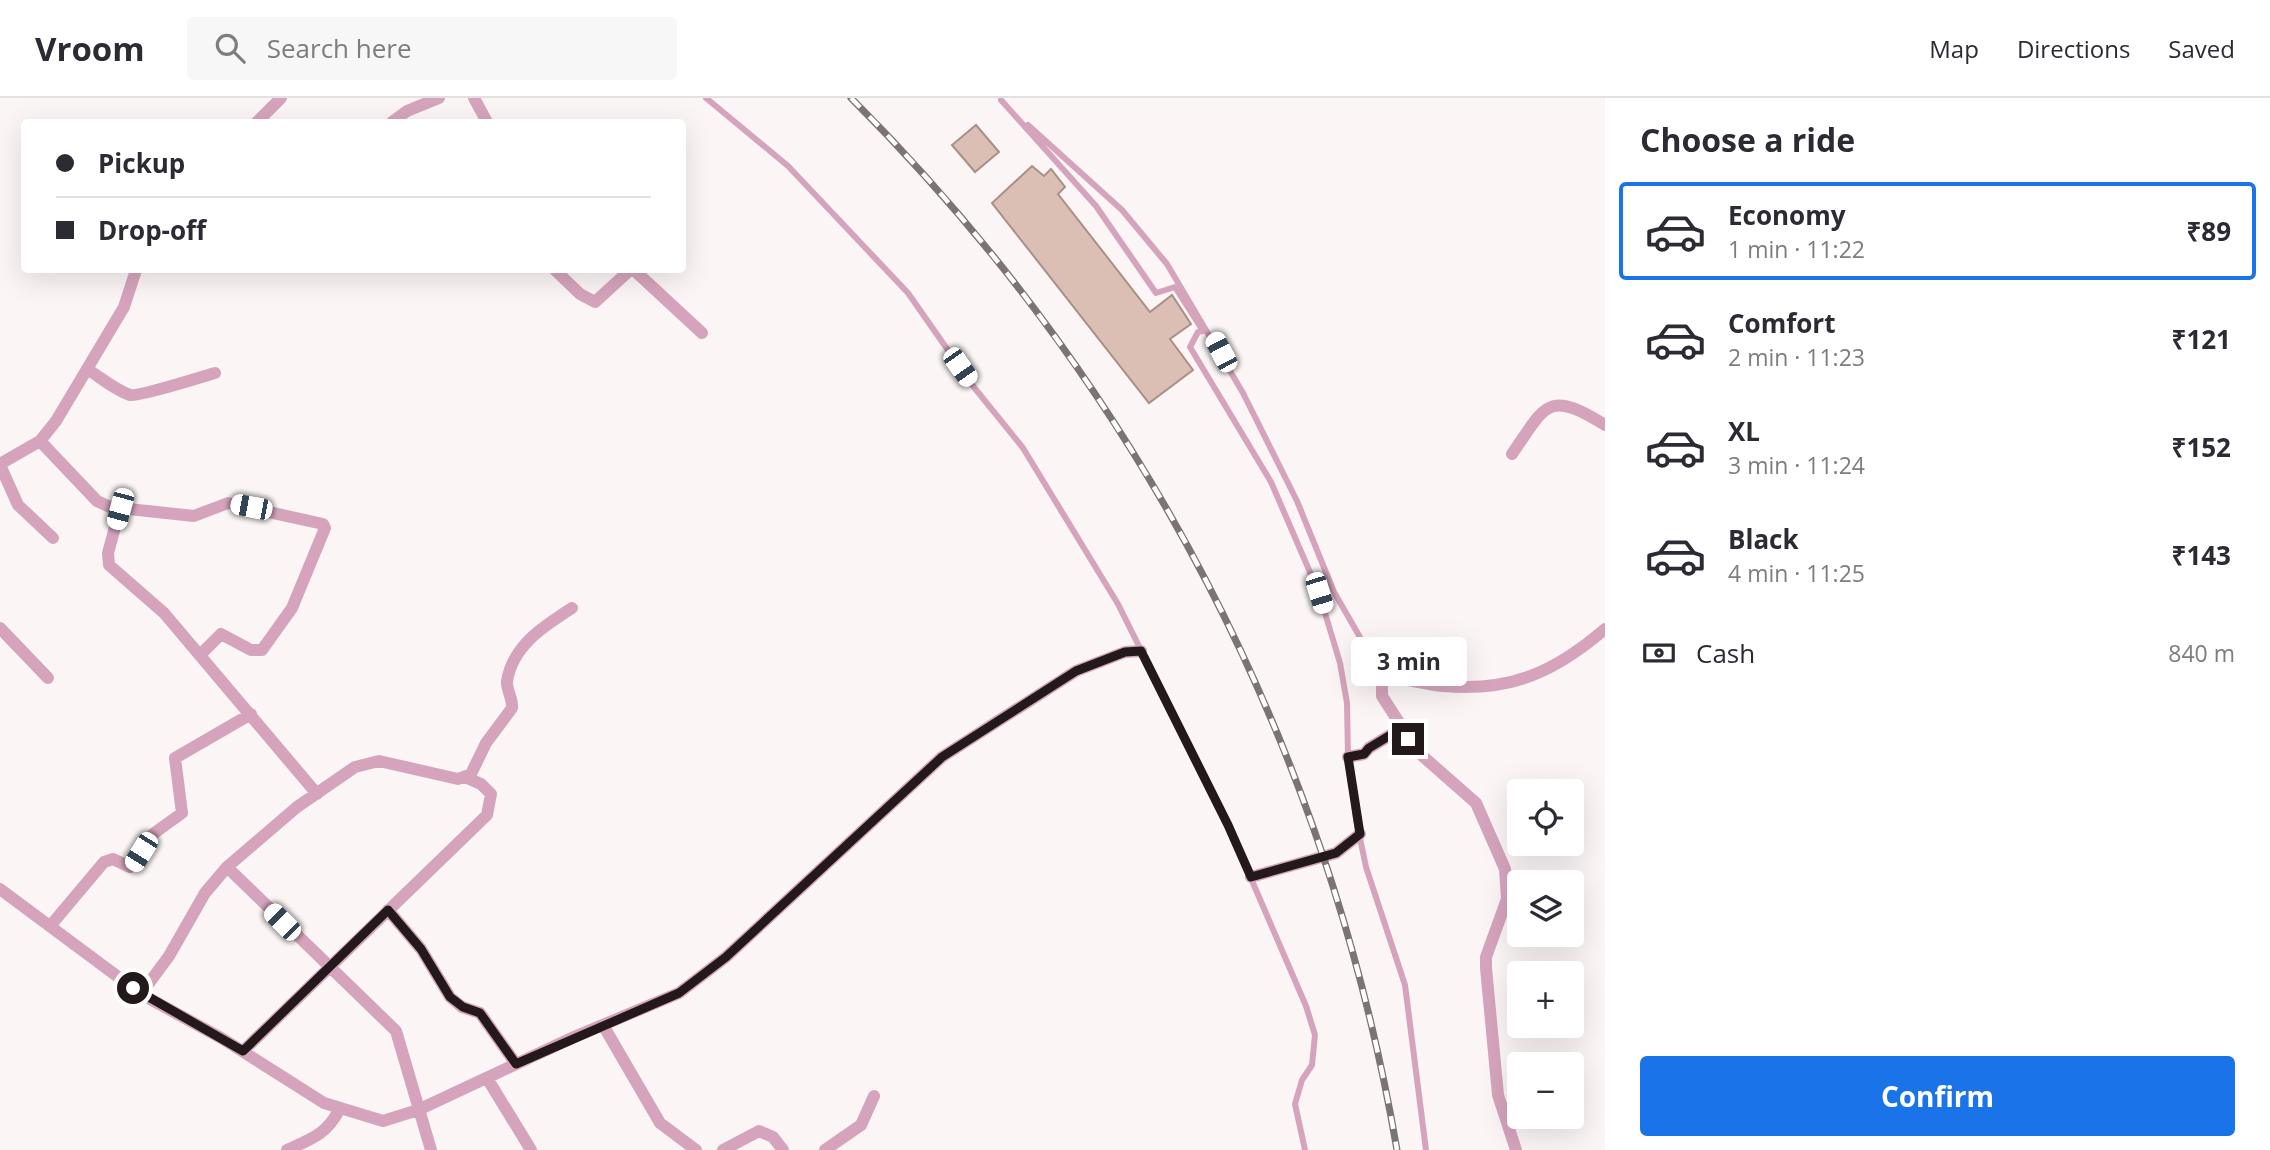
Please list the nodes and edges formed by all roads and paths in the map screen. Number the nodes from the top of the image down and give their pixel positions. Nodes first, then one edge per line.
1 (281, 98) edge
2 (439, 98) edge
3 (474, 98) edge
4 (706, 98) edge
5 (1000, 99) edge
6 (260, 119) edge
7 (396, 119) edge
8 (485, 119) edge
9 (135, 273) edge
10 (558, 273) edge
11 (628, 273) edge
12 (635, 273) edge
13 (702, 333) dead end
14 (87, 369) junction
15 (215, 373) dead end
16 (1605, 425) edge
17 (40, 441) junction
18 (1512, 453) dead end
19 (0, 465) edge
20 (120, 509) junction
21 (53, 538) dead end
22 (572, 608) dead end
23 (0, 628) edge
24 (1605, 629) edge
25 (1141, 651) junction
26 (200, 655) junction
27 (48, 678) dead end
28 (1384, 679) junction
29 (251, 715) junction
30 (1402, 728) junction
31 (1348, 757) junction
32 (464, 778) junction
33 (317, 794) junction
34 (1360, 834) junction
35 (227, 867) junction
36 (1251, 877) junction
37 (0, 889) edge
38 (388, 910) junction
39 (51, 925) junction
40 (329, 968) junction
41 (141, 994) junction
42 (603, 1025) junction
43 (243, 1051) junction
44 (516, 1064) junction
45 (487, 1078) junction
46 (874, 1096) dead end
47 (340, 1110) junction
48 (418, 1110) junction
49 (287, 1150) edge
50 (431, 1150) edge
51 (531, 1150) edge
52 (696, 1150) edge
53 (723, 1150) edge
54 (783, 1150) edge
55 (824, 1150) edge
56 (1305, 1150) edge
57 (1426, 1150) edge
58 (1516, 1150) edge

1 - 6 street
2 - 7 street
3 - 8 street
4 - 25 lane
5 - 28 lane
5 - 31 lane
9 - 14 street
10 - 11 street
12 - 13 street
14 - 15 street
14 - 17 street
16 - 18 street
17 - 19 street
17 - 20 street
19 - 21 street
20 - 26 street
20 - 26 street
22 - 32 street
23 - 27 street
24 - 28 street
25 - 36 lane
25 - 42 street
26 - 29 street
28 - 30 street
29 - 33 street
29 - 39 street
30 - 31 street
30 - 58 street
31 - 34 lane
32 - 33 street
32 - 38 street
33 - 35 street
34 - 36 street
34 - 57 lane
35 - 40 street
35 - 41 street
36 - 56 lane
37 - 39 street
38 - 40 street
38 - 44 street
39 - 41 street
40 - 43 street
40 - 48 street
41 - 43 street
42 - 44 street
42 - 52 street
43 - 47 street
44 - 45 street
45 - 48 street
45 - 51 street
46 - 55 street
47 - 48 street
47 - 49 street
48 - 50 street
53 - 54 street

